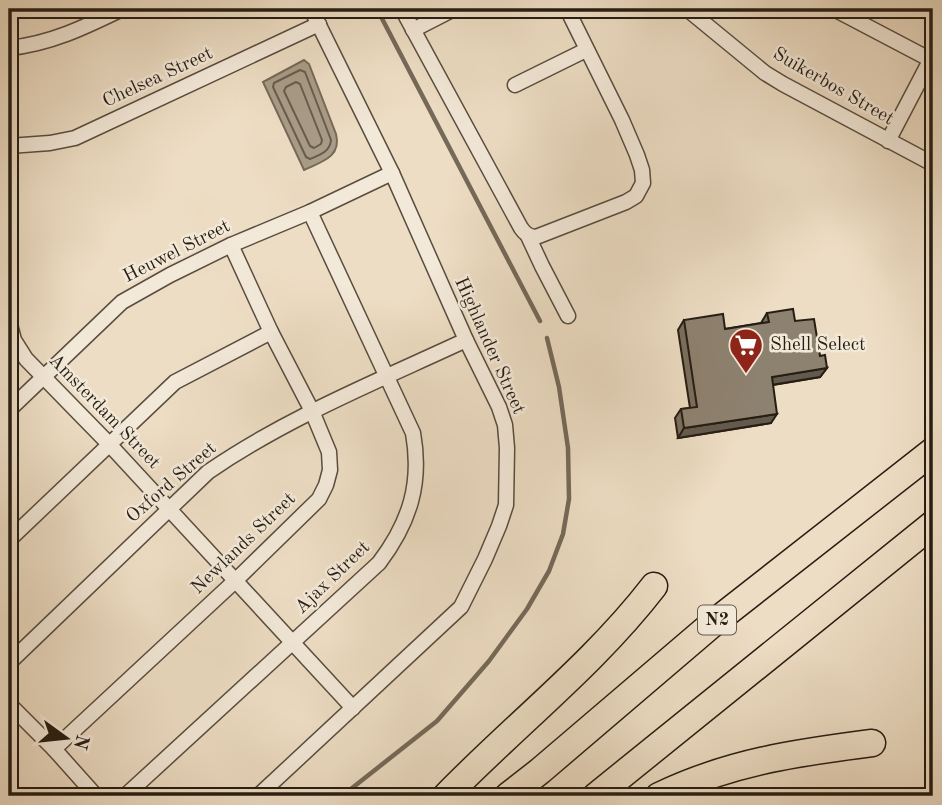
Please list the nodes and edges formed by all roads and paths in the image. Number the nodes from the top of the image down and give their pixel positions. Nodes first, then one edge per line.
1 (122, 9) edge
2 (311, 9) edge
3 (402, 9) edge
4 (454, 9) edge
5 (568, 9) edge
6 (687, 9) edge
7 (834, 9) edge
8 (319, 24) junction
9 (413, 30) junction
10 (9, 48) edge
11 (586, 50) junction
12 (932, 59) edge
13 (515, 85) dead end
14 (888, 141) junction
15 (9, 146) edge
16 (933, 164) edge
17 (392, 173) junction
18 (310, 212) junction
19 (528, 236) junction
20 (231, 246) junction
21 (568, 316) dead end
22 (9, 320) edge
23 (271, 332) junction
24 (466, 340) junction
25 (388, 376) junction
26 (44, 377) junction
27 (9, 410) edge
28 (312, 411) junction
29 (109, 444) junction
30 (933, 451) edge
31 (168, 509) junction
32 (933, 524) edge
33 (9, 540) edge
34 (236, 581) junction
35 (654, 586) dead end
36 (293, 643) junction
37 (9, 663) edge
38 (9, 704) edge
39 (353, 708) junction
40 (872, 743) dead end
41 (54, 749) junction
42 (96, 796) edge
43 (125, 796) edge
44 (258, 796) edge
45 (446, 796) edge
46 (508, 796) edge
47 (596, 796) edge
48 (659, 796) edge

1 - 10 street
2 - 8 street, Highlander Street
3 - 9 street
4 - 9 street
5 - 11 street
6 - 14 street, Suikerbos Street
7 - 12 street
8 - 15 street, Chelsea Street
8 - 17 street, Highlander Street
9 - 19 street
11 - 13 street
11 - 19 street
12 - 14 street
14 - 16 street, Suikerbos Street
17 - 18 street, Heuwel Street
17 - 24 street, Highlander Street
18 - 20 street, Heuwel Street
18 - 25 street, Ajax Street
19 - 21 street
20 - 23 street, Newlands Street
20 - 26 street, Heuwel Street
22 - 26 street, Amsterdam Street
23 - 28 street, Newlands Street
23 - 29 street
24 - 25 street, Oxford Street
24 - 39 street, Highlander Street
25 - 28 street, Oxford Street
25 - 36 street, Ajax Street
26 - 27 street, Heuwel Street
26 - 29 street, Amsterdam Street
28 - 31 street, Oxford Street
28 - 34 street, Newlands Street
29 - 31 street, Amsterdam Street
29 - 33 street
30 - 46 highway, N2
31 - 34 street, Amsterdam Street
31 - 37 street, Oxford Street
32 - 47 highway
34 - 36 street, Amsterdam Street
34 - 41 street, Newlands Street
35 - 45 highway
36 - 39 street, Amsterdam Street
36 - 43 street, Ajax Street
38 - 41 street
39 - 44 street, Highlander Street
40 - 48 highway
41 - 42 street

